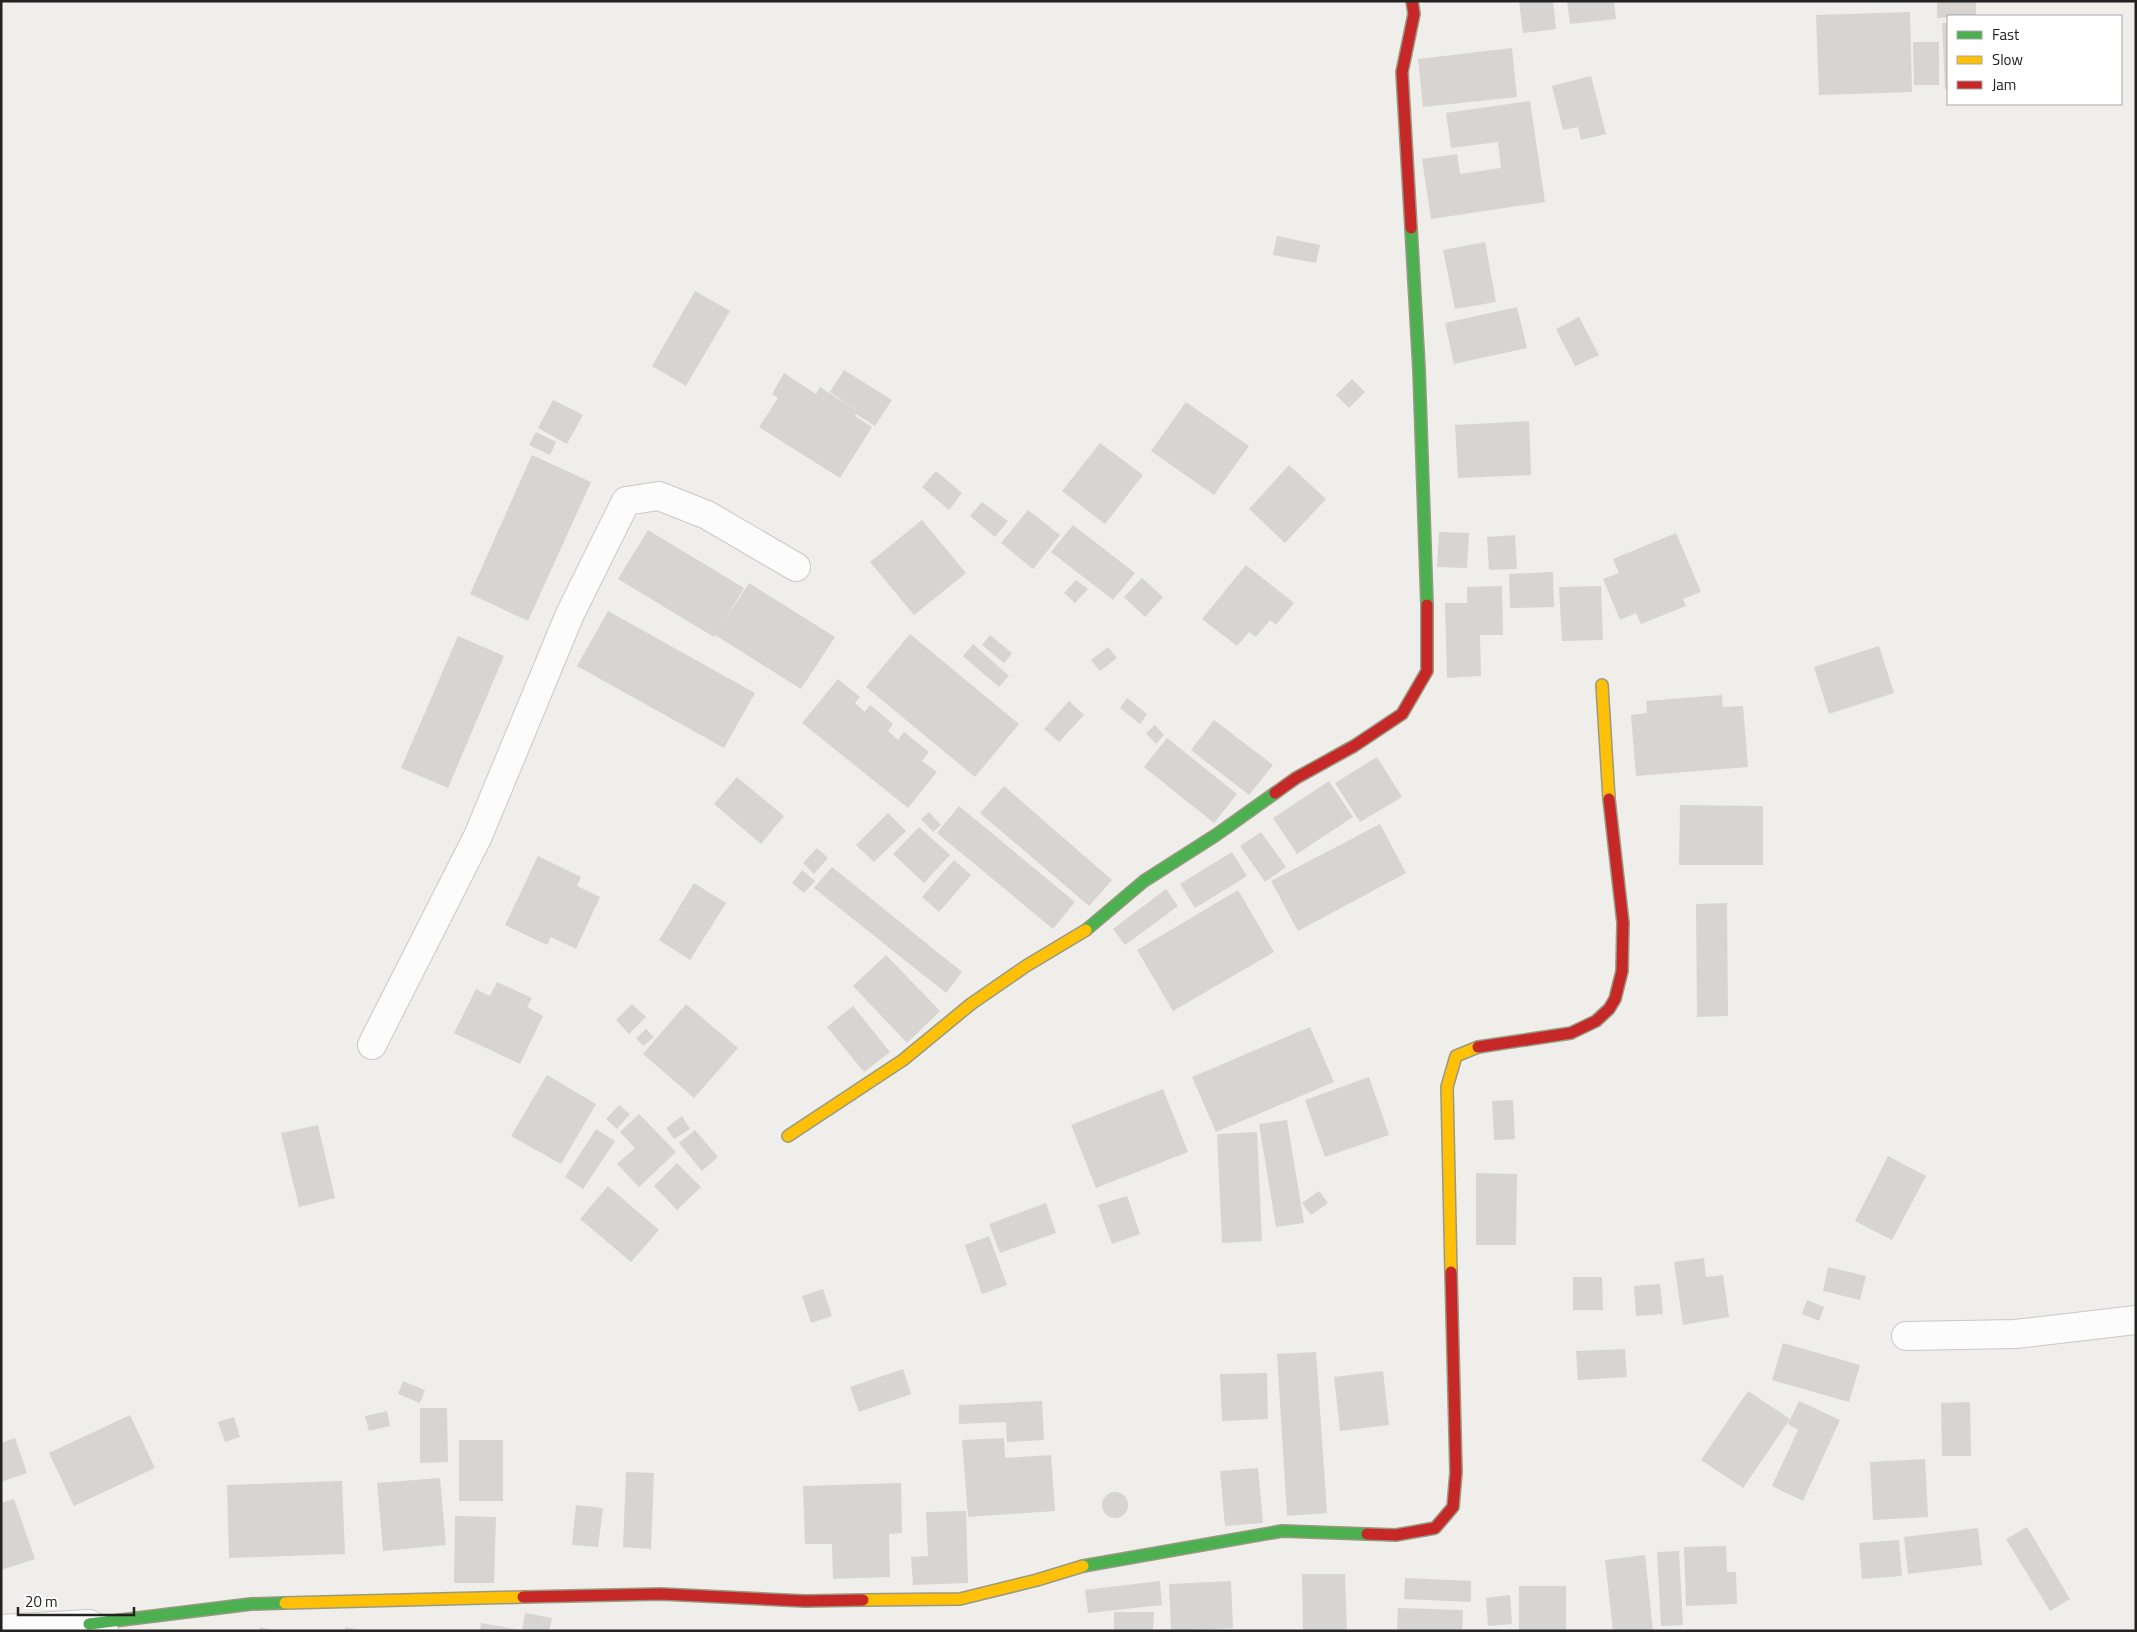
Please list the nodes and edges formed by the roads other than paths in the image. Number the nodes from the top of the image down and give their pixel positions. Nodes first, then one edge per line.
1 (1412, 1) edge
2 (796, 567) dead end
3 (1602, 685) dead end
4 (372, 1045) dead end
5 (788, 1136) dead end
6 (2136, 1320) edge
7 (1906, 1336) dead end
8 (96, 1627) edge
9 (1, 1629) edge

1 - 5 street
2 - 4 street
3 - 8 street
6 - 7 street
8 - 9 street

